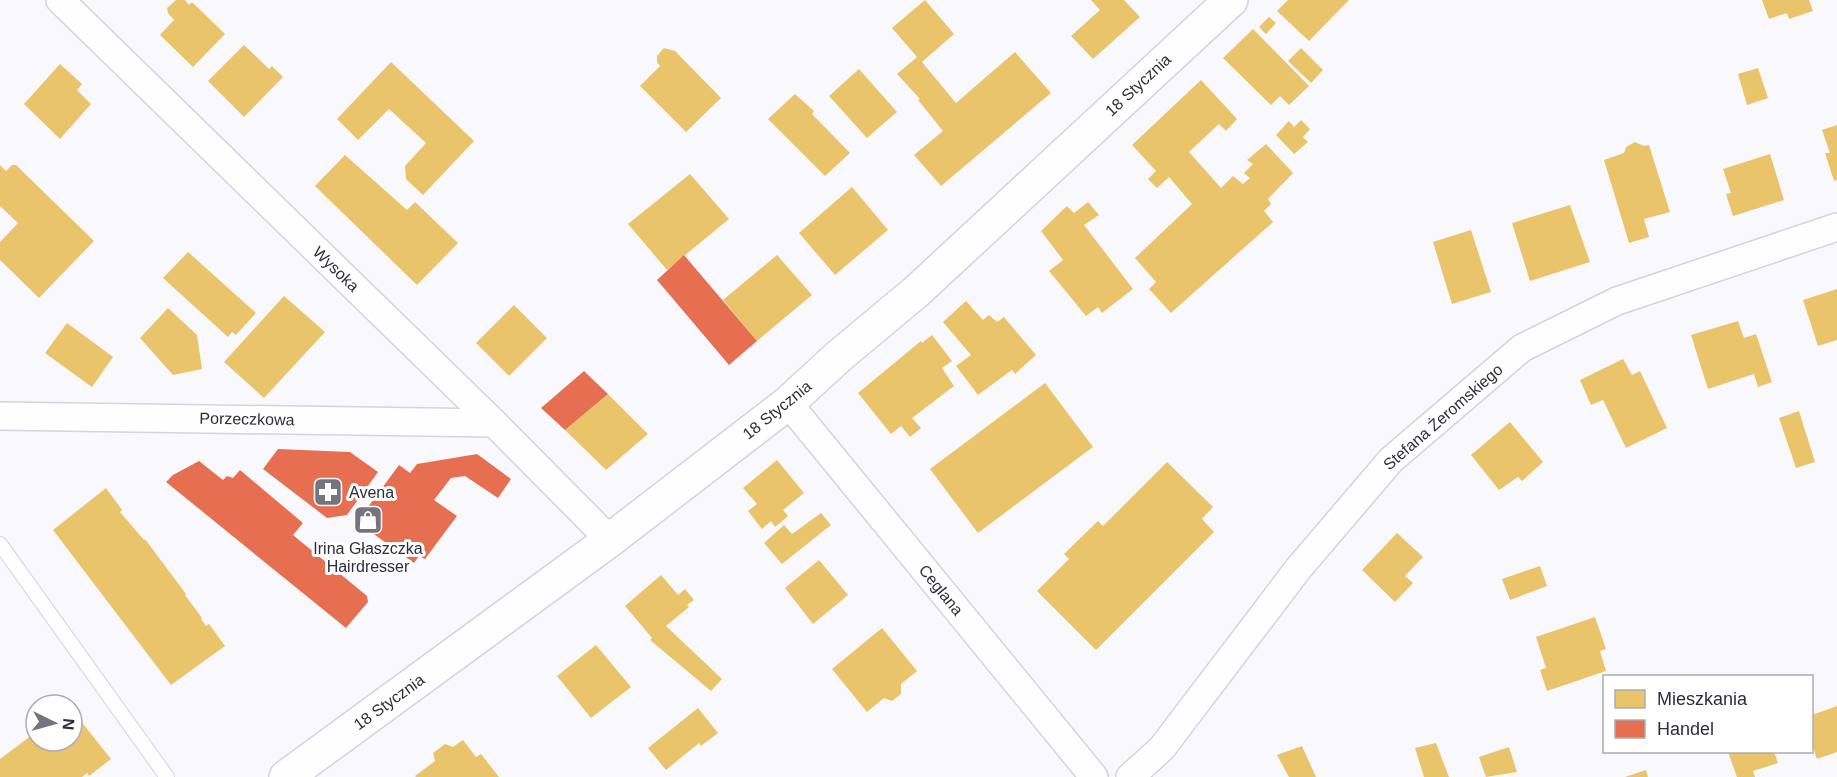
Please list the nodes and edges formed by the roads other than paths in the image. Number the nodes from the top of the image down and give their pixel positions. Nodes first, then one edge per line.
1 (60, 0) edge
2 (1231, 0) edge
3 (1837, 227) edge
4 (788, 403) junction
5 (0, 416) edge
6 (494, 423) junction
7 (610, 540) junction
8 (0, 544) edge
9 (167, 777) edge
10 (286, 777) edge
11 (1094, 777) edge
12 (1130, 777) edge

1 - 6 street, Wysoka
2 - 4 street, 18 Stycznia
3 - 12 street, Stefana Żeromskiego
4 - 7 street, 18 Stycznia
4 - 11 street, Ceglana
5 - 6 street, Porzeczkowa
6 - 7 street, Wysoka
7 - 10 street, 18 Stycznia
8 - 9 lane

